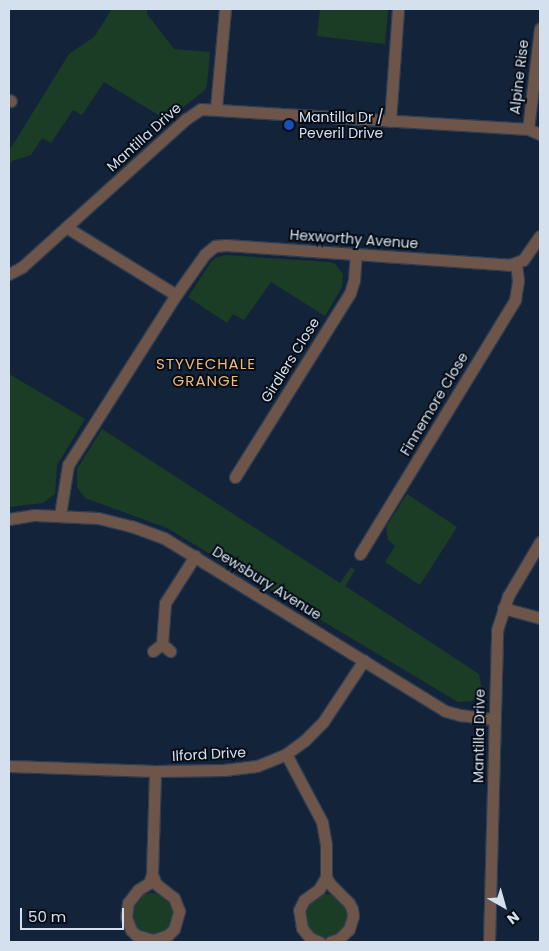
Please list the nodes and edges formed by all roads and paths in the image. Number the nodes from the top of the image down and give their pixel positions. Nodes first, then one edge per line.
1 (225, 9) edge
2 (398, 9) edge
3 (540, 29) edge
4 (216, 108) junction
5 (390, 121) junction
6 (528, 129) junction
7 (540, 134) edge
8 (66, 228) junction
9 (540, 236) edge
10 (356, 254) junction
11 (516, 264) junction
12 (9, 274) edge
13 (176, 295) junction
14 (235, 477) dead end
15 (60, 515) junction
16 (9, 519) edge
17 (540, 542) edge
18 (360, 554) dead end
19 (195, 556) junction
20 (503, 608) junction
21 (540, 618) edge
22 (162, 648) dead end
23 (364, 660) junction
24 (494, 719) junction
25 (286, 754) junction
26 (9, 766) edge
27 (155, 771) junction
28 (152, 874) junction
29 (326, 877) junction
30 (320, 942) edge
31 (330, 942) edge
32 (489, 942) edge

1 - 4 street
2 - 5 street
3 - 6 street, Alpine Rise
4 - 5 street, Mantilla Drive
4 - 8 street, Mantilla Drive
5 - 6 street, Mantilla Drive
6 - 7 street, Mantilla Drive
8 - 12 street, Mantilla Drive
8 - 13 street
9 - 11 street
10 - 11 street, Hexworthy Avenue
10 - 13 street, Hexworthy Avenue
10 - 14 street, Girdlers Close
11 - 18 street, Finnemore Close
13 - 15 street, Hexworthy Avenue
15 - 16 street, Dewsbury Avenue
15 - 19 street, Dewsbury Avenue
17 - 20 street, Mantilla Drive
19 - 22 street
19 - 23 street, Dewsbury Avenue
20 - 21 street
20 - 24 street, Mantilla Drive
23 - 24 street, Dewsbury Avenue
23 - 25 street, Ilford Drive
24 - 32 street, Mantilla Drive
25 - 27 street, Ilford Drive
25 - 29 street
26 - 27 street, Ilford Drive
27 - 28 street
28 - 28 street
29 - 30 street
29 - 31 street

